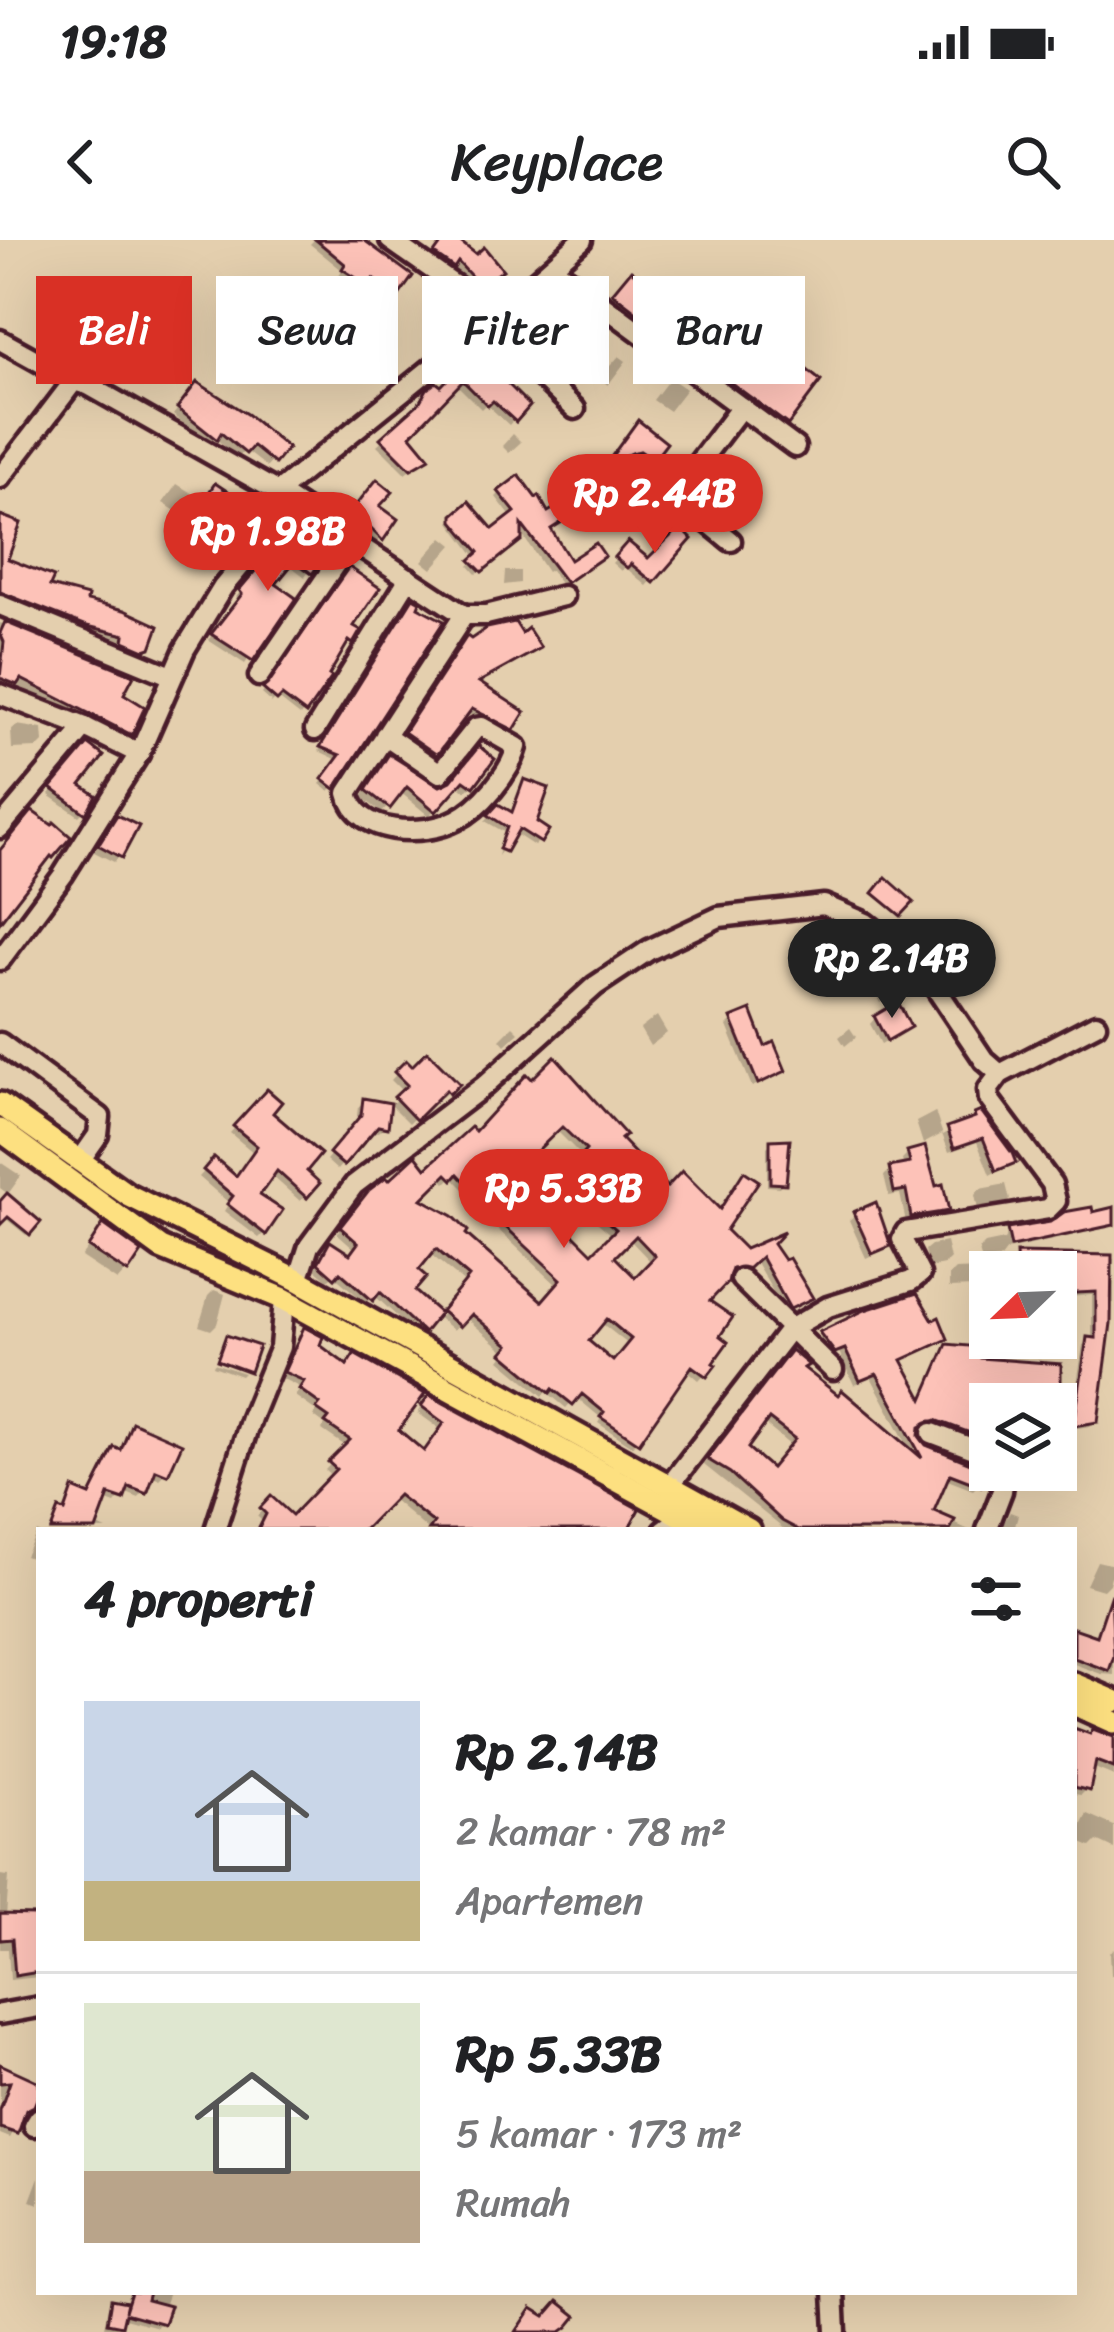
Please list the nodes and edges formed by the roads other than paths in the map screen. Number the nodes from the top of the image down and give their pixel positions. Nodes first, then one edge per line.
1 (390, 240) edge
2 (582, 240) edge
3 (553, 268) junction
4 (436, 276) edge
5 (543, 276) edge
6 (0, 340) edge
7 (36, 360) edge
8 (422, 380) edge
9 (72, 384) edge
10 (83, 384) edge
11 (552, 384) edge
12 (741, 407) junction
13 (575, 409) dead end
14 (795, 447) dead end
15 (637, 464) dead end
16 (0, 478) edge
17 (675, 494) junction
18 (285, 498) junction
19 (351, 541) junction
20 (731, 541) dead end
21 (410, 578) junction
22 (563, 596) dead end
23 (2, 612) edge
24 (464, 615) junction
25 (172, 676) junction
26 (260, 676) dead end
27 (3, 700) edge
28 (85, 727) junction
29 (315, 730) dead end
30 (386, 736) junction
31 (139, 754) junction
32 (0, 828) edge
33 (0, 960) edge
34 (1096, 1024) dead end
35 (0, 1042) edge
36 (994, 1082) junction
37 (0, 1104) edge
38 (0, 1130) edge
39 (66, 1161) junction
40 (741, 1279) dead end
41 (298, 1280) junction
42 (284, 1299) junction
43 (790, 1329) junction
44 (833, 1370) dead end
45 (932, 1433) dead end
46 (969, 1447) edge
47 (670, 1485) junction
48 (1002, 1491) edge
49 (682, 1517) edge
50 (216, 1527) edge
51 (734, 1527) edge
52 (988, 1527) edge
53 (1077, 1685) edge
54 (1114, 1701) edge
55 (1077, 1705) edge
56 (1114, 1722) edge
57 (36, 2007) edge
58 (0, 2014) edge
59 (834, 2295) edge
60 (836, 2332) edge

1 - 4 street
2 - 3 street
3 - 5 street
3 - 12 street
6 - 7 street
8 - 18 street
9 - 16 street
10 - 18 street
11 - 13 street
12 - 14 street
12 - 17 street
15 - 17 street
17 - 20 street
18 - 19 street
18 - 25 street
19 - 21 street
19 - 26 street
21 - 24 street
21 - 29 street
22 - 24 street
23 - 25 street
24 - 30 street
25 - 31 street
27 - 28 street
28 - 31 street
28 - 32 street
30 - 30 street
31 - 33 street
34 - 36 street
35 - 39 street
36 - 41 street
36 - 43 street
37 - 39 main road
38 - 39 main road
39 - 41 main road
39 - 42 main road
40 - 43 street
41 - 47 main road
42 - 49 main road
42 - 50 street
43 - 44 street
43 - 47 street
45 - 46 street
47 - 49 main road
48 - 52 street
49 - 51 main road
53 - 54 main road
55 - 56 main road
57 - 58 street
59 - 60 street

